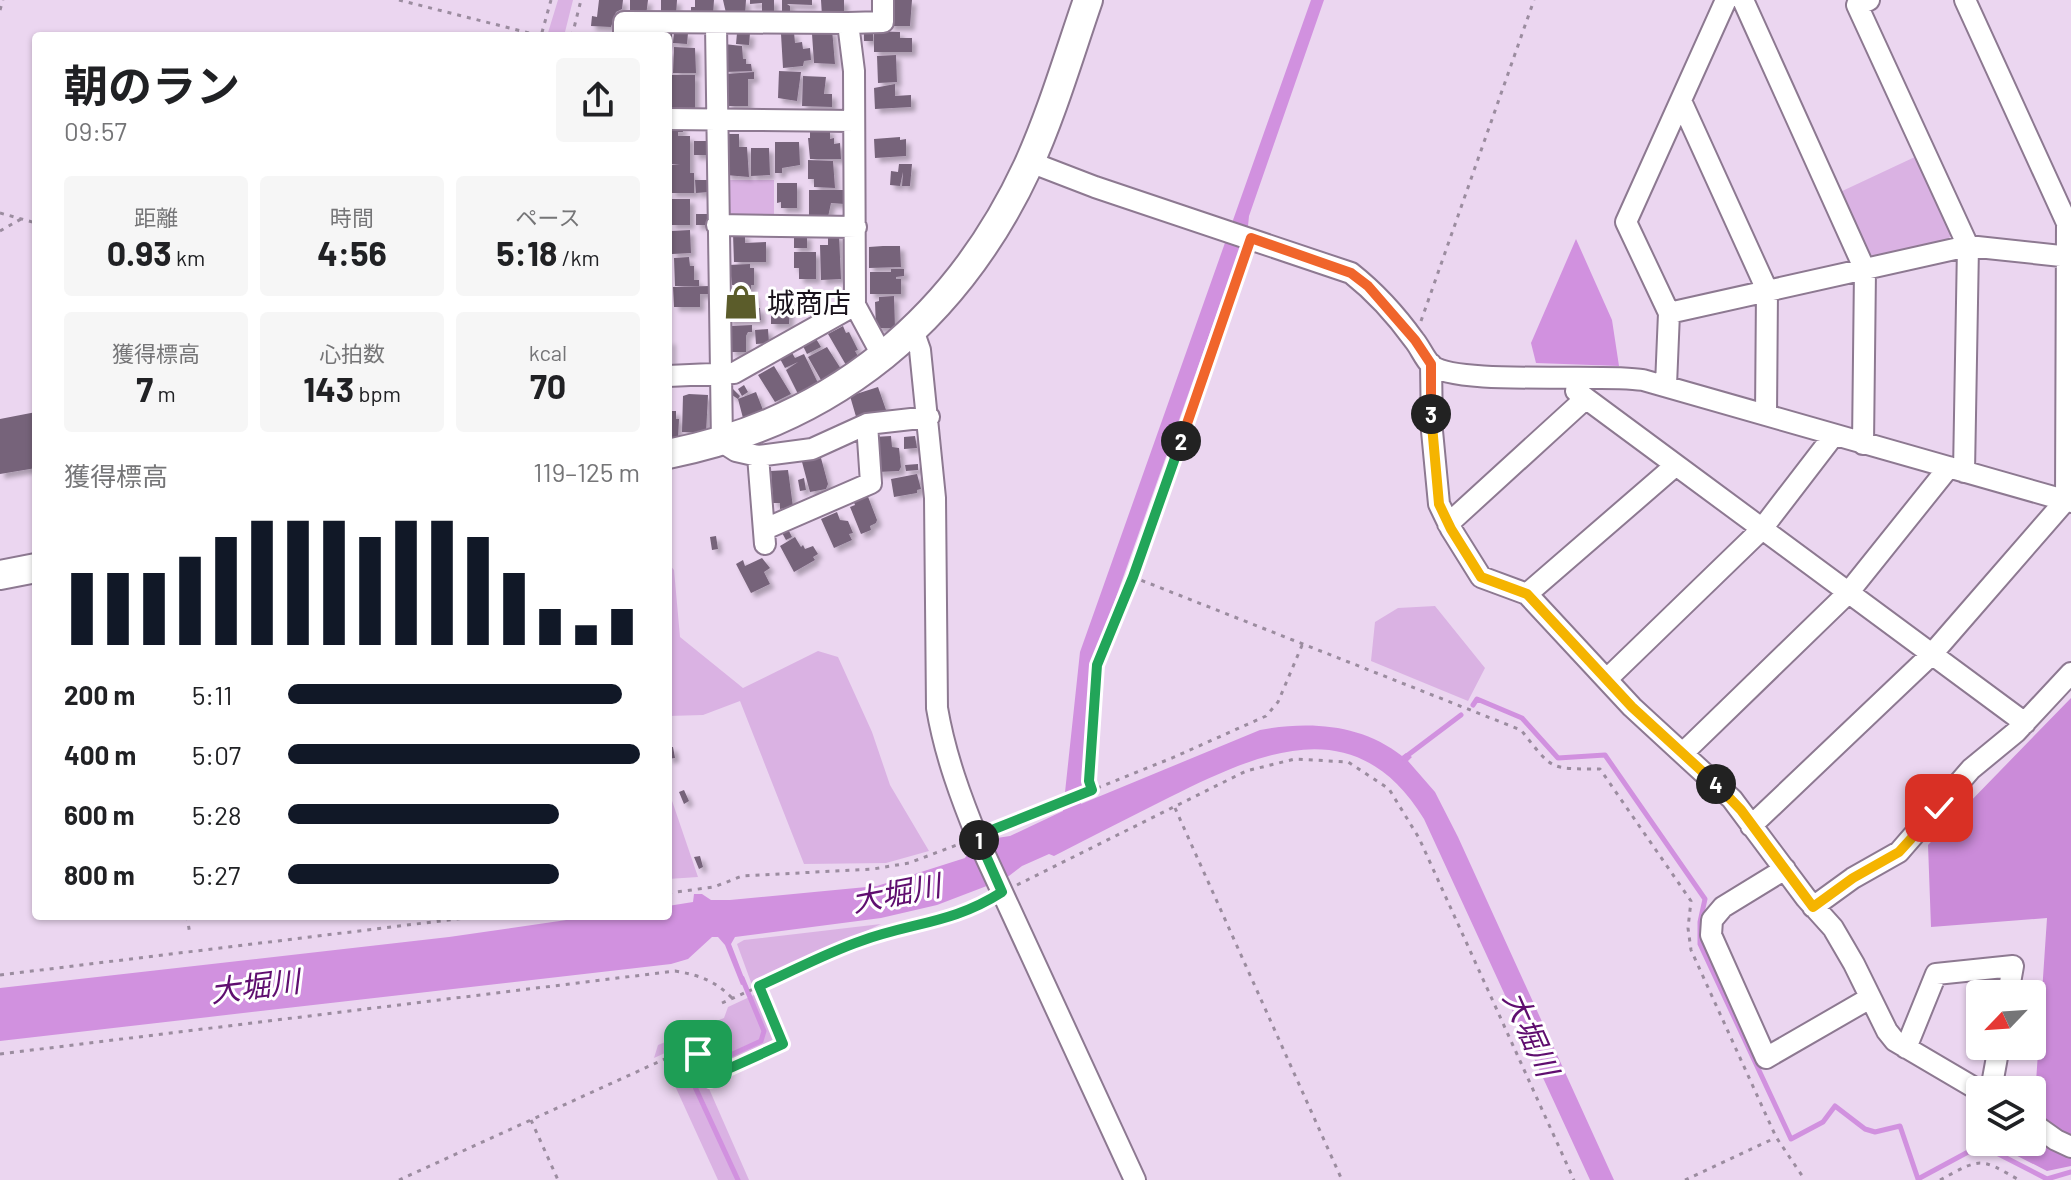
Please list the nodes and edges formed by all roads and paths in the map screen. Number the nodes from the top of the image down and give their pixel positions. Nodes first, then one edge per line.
1 (3, 0) edge
2 (399, 0) edge
3 (551, 0) edge
4 (581, 0) edge
5 (883, 0) edge
6 (1088, 0) edge
7 (1534, 0) edge
8 (1726, 0) edge
9 (1743, 0) edge
10 (1869, 0) edge
11 (1965, 0) edge
12 (0, 10) edge
13 (848, 23) junction
14 (716, 25) junction
15 (525, 32) edge
16 (542, 32) edge
17 (573, 32) edge
18 (624, 32) edge
19 (1681, 101) junction
20 (672, 119) edge
21 (716, 119) junction
22 (854, 121) junction
23 (1030, 162) junction
24 (0, 213) edge
25 (21, 219) junction
26 (32, 222) edge
27 (717, 225) junction
28 (856, 227) junction
29 (0, 231) edge
30 (1249, 237) junction
31 (1968, 246) junction
32 (2069, 257) edge
33 (1865, 270) junction
34 (1767, 290) junction
35 (855, 305) junction
36 (1669, 313) junction
37 (913, 330) junction
38 (1415, 340) junction
39 (882, 355) junction
40 (1431, 364) junction
41 (720, 374) junction
42 (672, 376) edge
43 (1561, 377) junction
44 (1666, 385) junction
45 (1585, 399) junction
46 (1766, 415) junction
47 (929, 417) junction
48 (867, 424) junction
49 (1834, 435) junction
50 (722, 442) junction
51 (1863, 444) junction
52 (672, 453) edge
53 (758, 456) junction
54 (1676, 465) junction
55 (1956, 470) junction
56 (2069, 501) edge
57 (1448, 524) junction
58 (1761, 530) junction
59 (32, 569) edge
60 (0, 575) edge
61 (1133, 577) junction
62 (1848, 593) junction
63 (1527, 594) junction
64 (1303, 643) junction
65 (1932, 654) junction
66 (2071, 673) edge
67 (1607, 679) junction
68 (2025, 723) junction
69 (1684, 752) junction
70 (1090, 791) junction
71 (1175, 808) junction
72 (1751, 826) junction
73 (978, 839) junction
74 (1785, 869) junction
75 (1001, 889) junction
76 (672, 892) edge
77 (1813, 907) junction
78 (188, 920) edge
79 (448, 920) edge
80 (190, 935) dead end
81 (0, 975) edge
82 (2010, 980) edge
83 (756, 988) junction
84 (1870, 998) junction
85 (733, 999) junction
86 (722, 1003) dead end
87 (1906, 1048) junction
88 (0, 1054) edge
89 (1751, 1066) dead end
90 (1745, 1069) junction
91 (1966, 1083) edge
92 (531, 1120) junction
93 (2046, 1133) edge
94 (1776, 1137) junction
95 (2071, 1147) edge
96 (399, 1180) edge
97 (558, 1180) edge
98 (1135, 1180) edge
99 (1342, 1180) edge
100 (1574, 1180) edge
101 (1685, 1180) edge
102 (1805, 1180) edge
103 (1940, 1180) edge
104 (2019, 1180) edge

1 - 12 path
2 - 15 path
3 - 16 path
4 - 17 path
5 - 13 street
6 - 23 street
7 - 38 path
8 - 19 street
9 - 33 street
10 - 31 street
11 - 32 street
13 - 14 street
13 - 22 street
14 - 18 street
14 - 21 street
19 - 34 street
19 - 36 street
20 - 21 street
21 - 22 street
21 - 27 street
22 - 28 street
23 - 30 street
23 - 37 street
24 - 25 path
25 - 26 path
25 - 29 path
27 - 28 street
27 - 41 street
28 - 35 street
30 - 38 street
30 - 61 path
31 - 32 street
31 - 33 street
31 - 55 street
32 - 56 street
33 - 34 street
33 - 51 street
34 - 36 street
34 - 46 street
35 - 39 street
35 - 41 street
36 - 44 street
37 - 39 street
37 - 47 street
38 - 40 street
39 - 50 street
40 - 43 street
40 - 57 street
41 - 42 street
41 - 50 street
43 - 44 street
43 - 45 street
44 - 46 street
45 - 54 street
45 - 57 street
46 - 49 street
47 - 48 street
47 - 73 street
48 - 53 street
48 - 53 street
49 - 51 street
49 - 58 street
50 - 52 street
50 - 53 street
51 - 55 street
54 - 58 street
54 - 63 street
55 - 56 street
55 - 62 street
56 - 65 street
57 - 63 street
58 - 62 street
58 - 67 street
59 - 60 street
61 - 64 path
61 - 70 path
62 - 65 street
62 - 69 street
63 - 67 street
64 - 70 path
64 - 90 path
65 - 68 street
65 - 72 street
66 - 68 street
67 - 69 street
68 - 77 street
69 - 72 street
70 - 73 path
71 - 75 path
71 - 99 path
71 - 100 path
72 - 74 street
73 - 75 street
73 - 76 path
74 - 77 street
74 - 84 street
75 - 83 path
75 - 98 street
77 - 84 street
78 - 80 path
79 - 81 path
82 - 87 street
83 - 85 path
83 - 92 path
84 - 87 street
85 - 86 path
85 - 88 path
87 - 91 street
89 - 90 path
90 - 94 path
92 - 96 path
92 - 97 path
93 - 95 street
94 - 101 path
94 - 102 path
103 - 104 path

